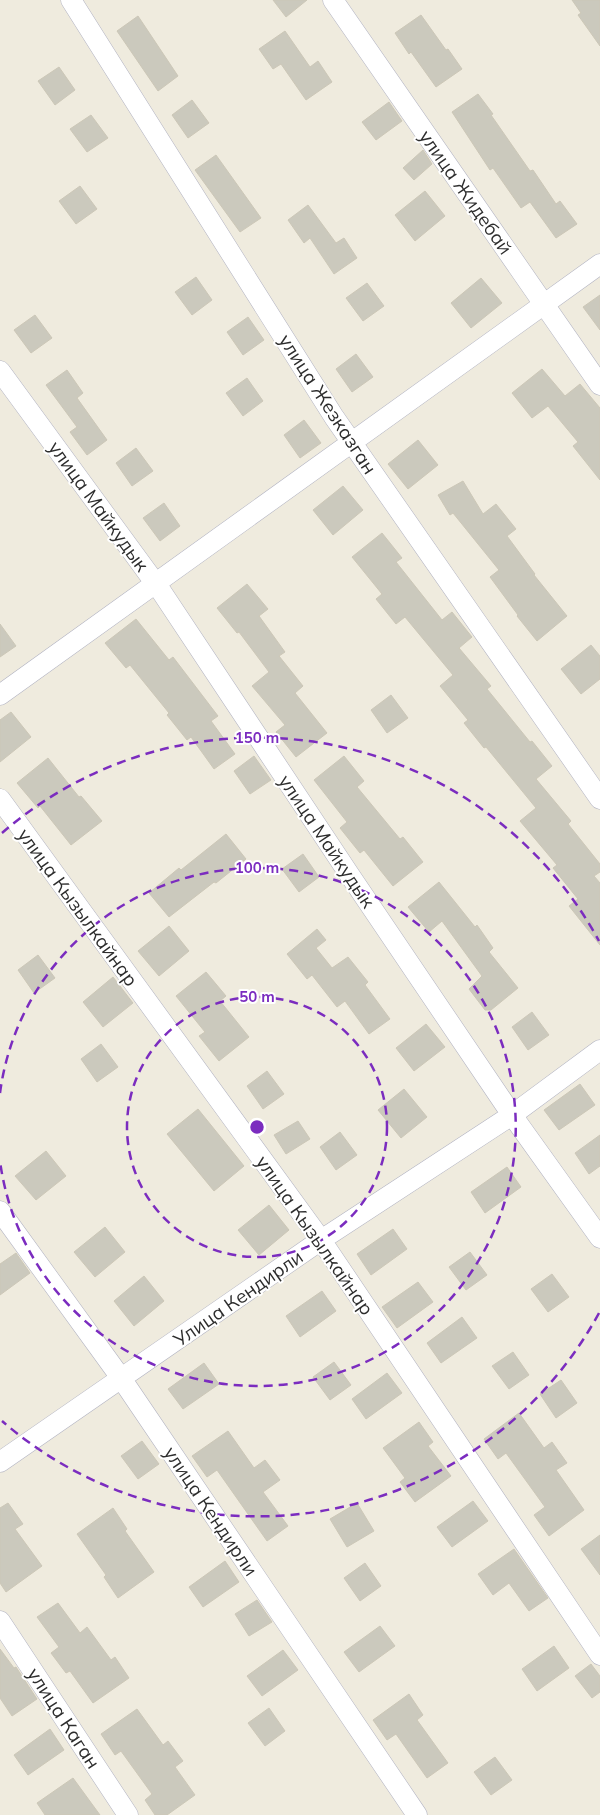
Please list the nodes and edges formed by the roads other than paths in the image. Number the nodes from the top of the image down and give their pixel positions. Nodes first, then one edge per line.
1 (71, 0) edge
2 (333, 0) edge
3 (600, 264) edge
4 (544, 304) junction
5 (0, 371) edge
6 (600, 385) edge
7 (352, 442) junction
8 (155, 583) junction
9 (0, 695) edge
10 (0, 799) edge
11 (600, 799) edge
12 (600, 1050) edge
13 (512, 1115) junction
14 (0, 1210) edge
15 (600, 1238) edge
16 (321, 1240) junction
17 (121, 1378) junction
18 (0, 1462) edge
19 (0, 1621) edge
20 (600, 1655) edge
21 (128, 1815) edge
22 (417, 1815) edge

1 - 7 street, улица Жезказган
2 - 4 street, улица Жидебай
3 - 4 street
4 - 6 street, улица Жидебай
4 - 7 street
5 - 8 street, улица Майкудык
7 - 8 street
7 - 11 street, улица Жезказган
8 - 9 street
8 - 13 street, улица Майкудык
10 - 16 street, улица Кызылкайнар
12 - 13 street, Улица Кендирли
13 - 15 street, улица Майкудык
13 - 16 street, Улица Кендирли
14 - 17 street, улица Кендирли
16 - 17 street, Улица Кендирли
16 - 20 street, улица Кызылкайнар
17 - 18 street, Улица Кендирли
17 - 22 street, улица Кендирли
19 - 21 street, улица Каган

